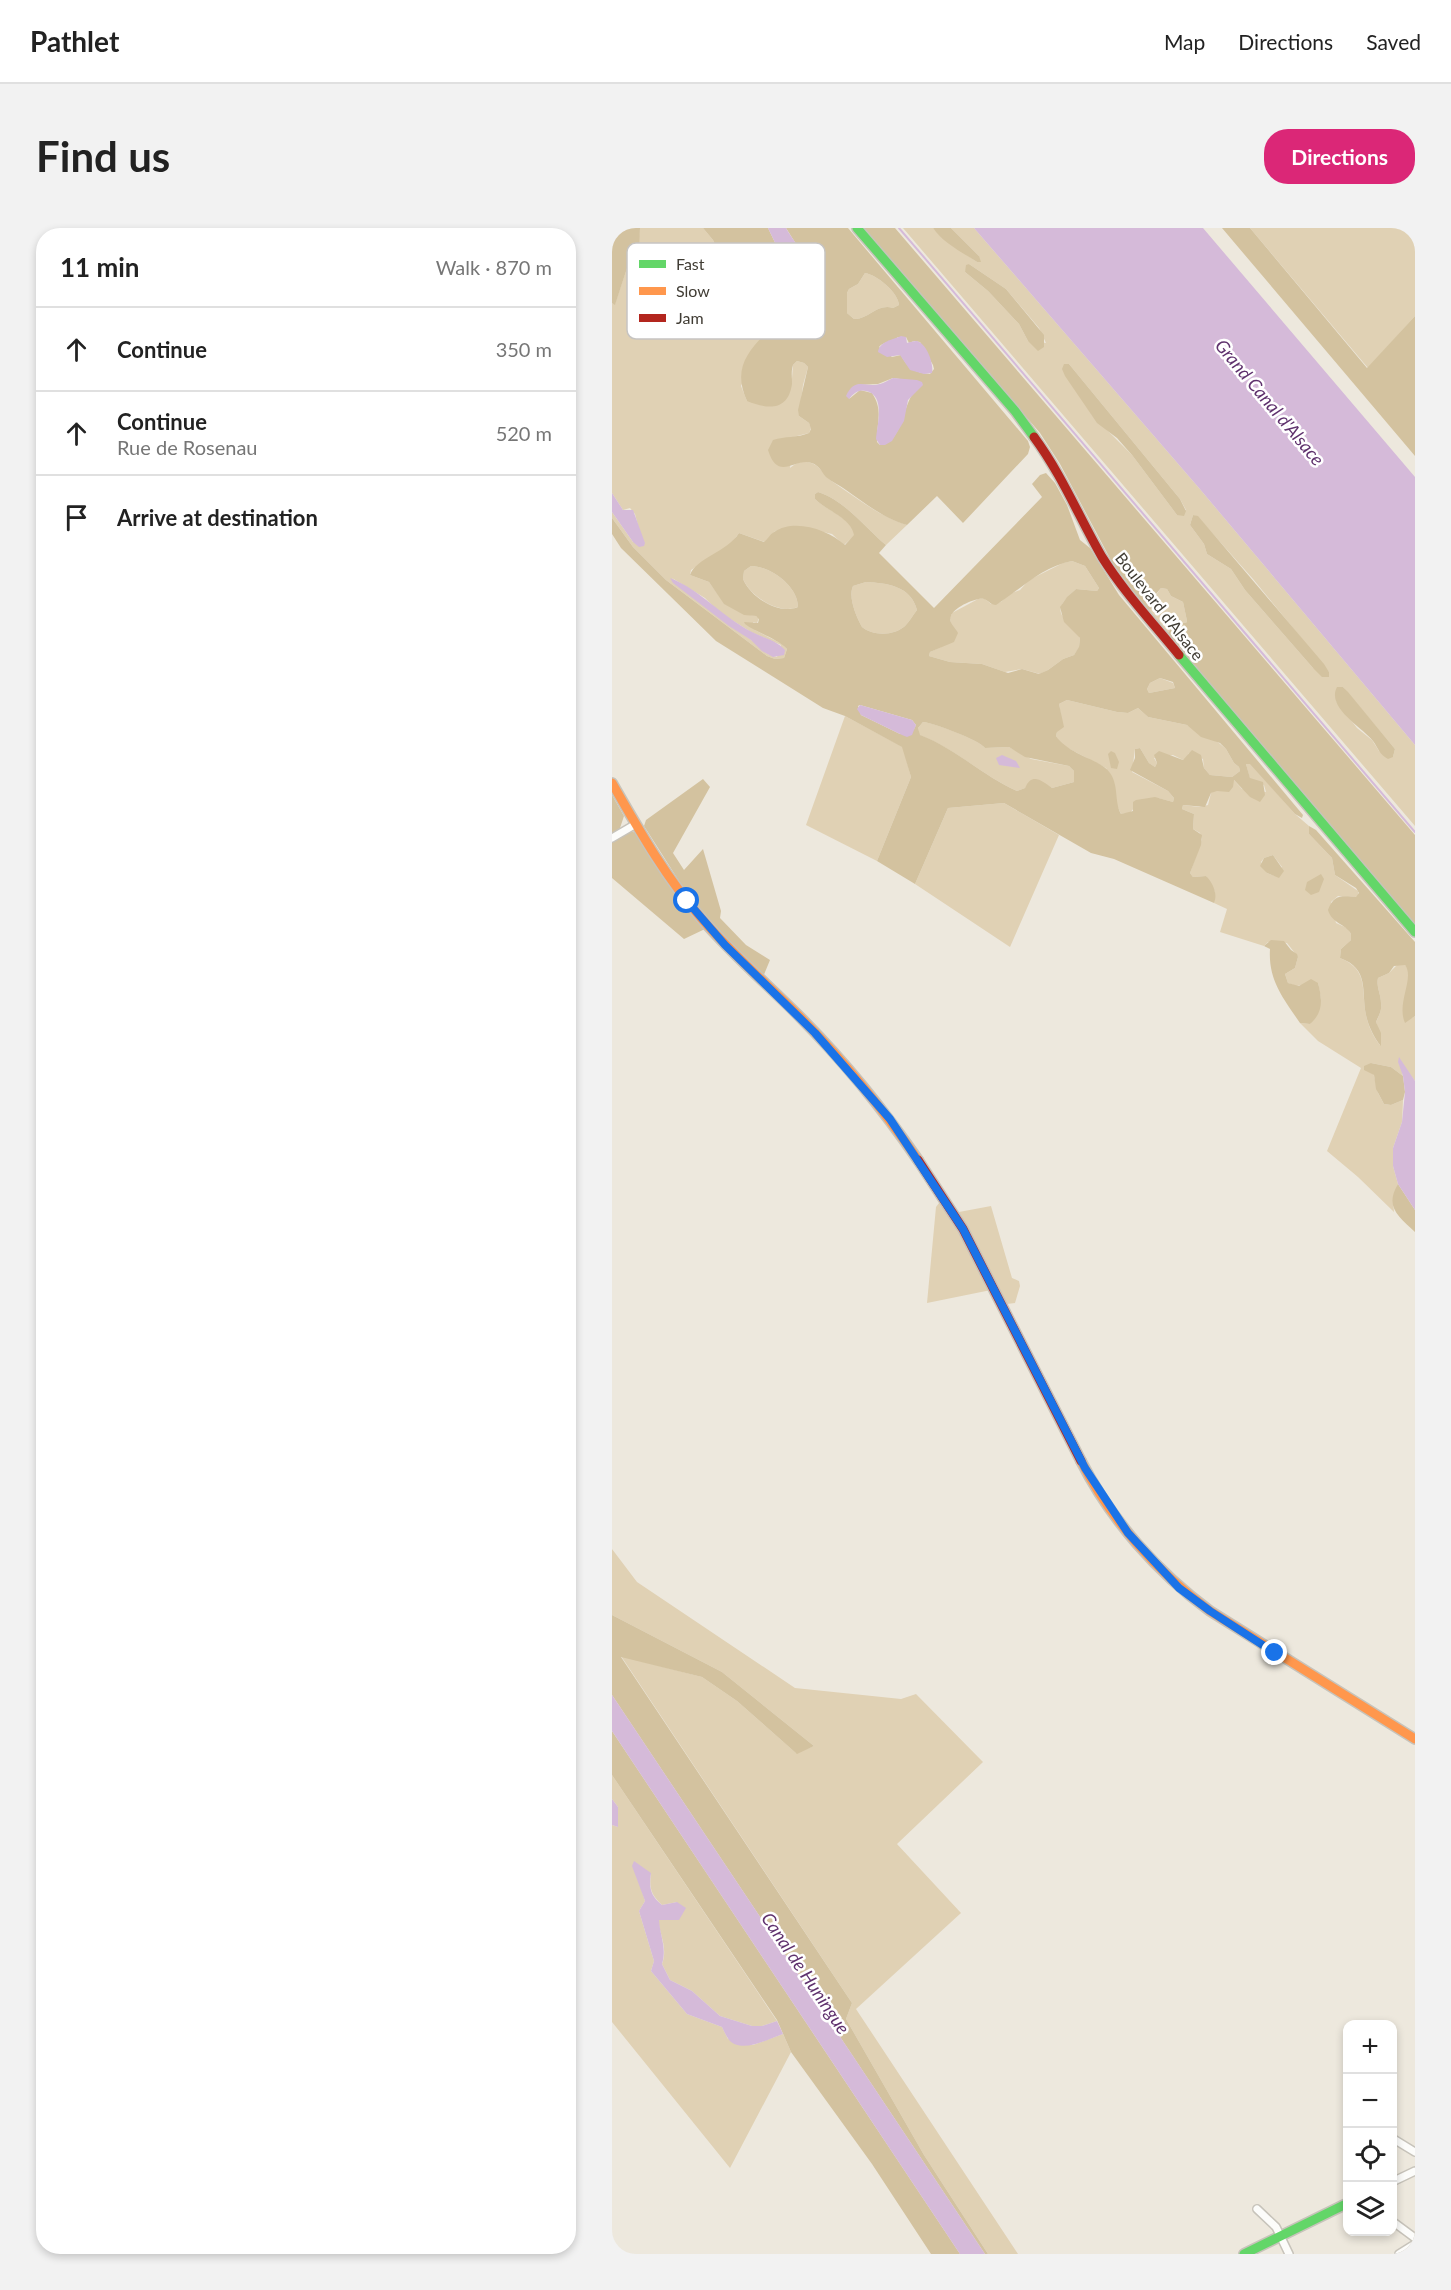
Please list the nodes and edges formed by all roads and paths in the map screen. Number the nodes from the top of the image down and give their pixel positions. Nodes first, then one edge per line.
1 (857, 228) edge
2 (612, 783) edge
3 (636, 824) junction
4 (612, 838) edge
5 (1415, 932) edge
6 (1415, 1739) edge
7 (1397, 2141) edge
8 (1415, 2152) edge
9 (1415, 2171) edge
10 (1397, 2180) edge
11 (1343, 2206) edge
12 (1257, 2209) dead end
13 (1397, 2225) edge
14 (1280, 2236) junction
15 (1415, 2238) edge
16 (1415, 2244) edge
17 (1244, 2254) edge
18 (1289, 2254) edge
19 (1400, 2254) edge

1 - 5 main road, Boulevard d'Alsace
2 - 3 main road
3 - 4 street
3 - 6 main road
7 - 8 street
9 - 10 street
11 - 14 main road
12 - 14 street
13 - 15 street
14 - 17 main road
14 - 18 street
16 - 19 street

